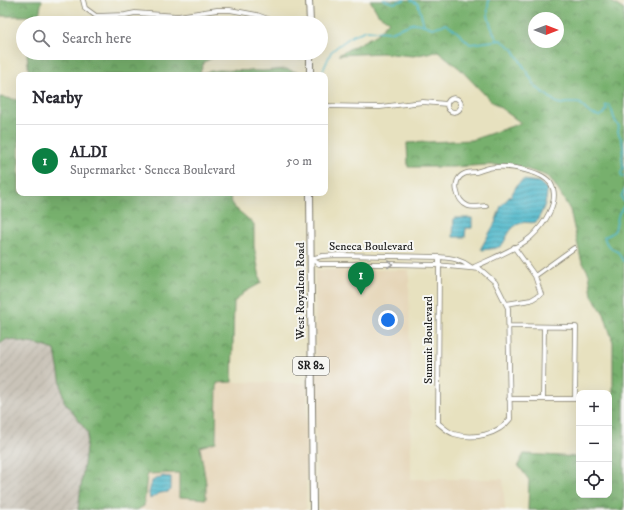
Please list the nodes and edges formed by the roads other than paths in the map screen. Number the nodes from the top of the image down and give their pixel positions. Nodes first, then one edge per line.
1 (83, 0) edge
2 (309, 0) edge
3 (96, 16) edge
4 (96, 16) edge
5 (178, 16) edge
6 (178, 16) edge
7 (260, 16) edge
8 (310, 16) edge
9 (310, 60) edge
10 (310, 72) edge
11 (447, 104) dead end
12 (328, 106) edge
13 (310, 196) edge
14 (486, 206) dead end
15 (514, 247) junction
16 (574, 248) dead end
17 (439, 257) junction
18 (311, 259) junction
19 (439, 265) junction
20 (472, 267) junction
21 (535, 276) junction
22 (506, 304) junction
23 (508, 326) junction
24 (544, 327) junction
25 (509, 399) junction
26 (543, 399) junction
27 (510, 419) joint
28 (313, 510) edge

1 - 4 street
2 - 8 main road
3 - 6 street
5 - 7 street
9 - 10 main road
11 - 12 street
13 - 18 main road, West Royalton Road / SR 82
14 - 15 street
15 - 20 street
15 - 21 street
16 - 21 street
17 - 18 street, Seneca Boulevard
17 - 19 street, Summit Boulevard
17 - 20 street, Seneca Boulevard
18 -> 19 street, Seneca Boulevard
18 - 28 main road, West Royalton Road / SR 82
19 - 20 street, Seneca Boulevard
19 - 27 street, Summit Boulevard
20 - 22 street, Seneca Boulevard
21 - 22 street
22 - 23 street, Seneca Boulevard
23 - 24 street
23 - 25 street, Seneca Boulevard
24 - 26 street
24 - 26 street
25 - 26 street
25 - 27 street, Seneca Boulevard

